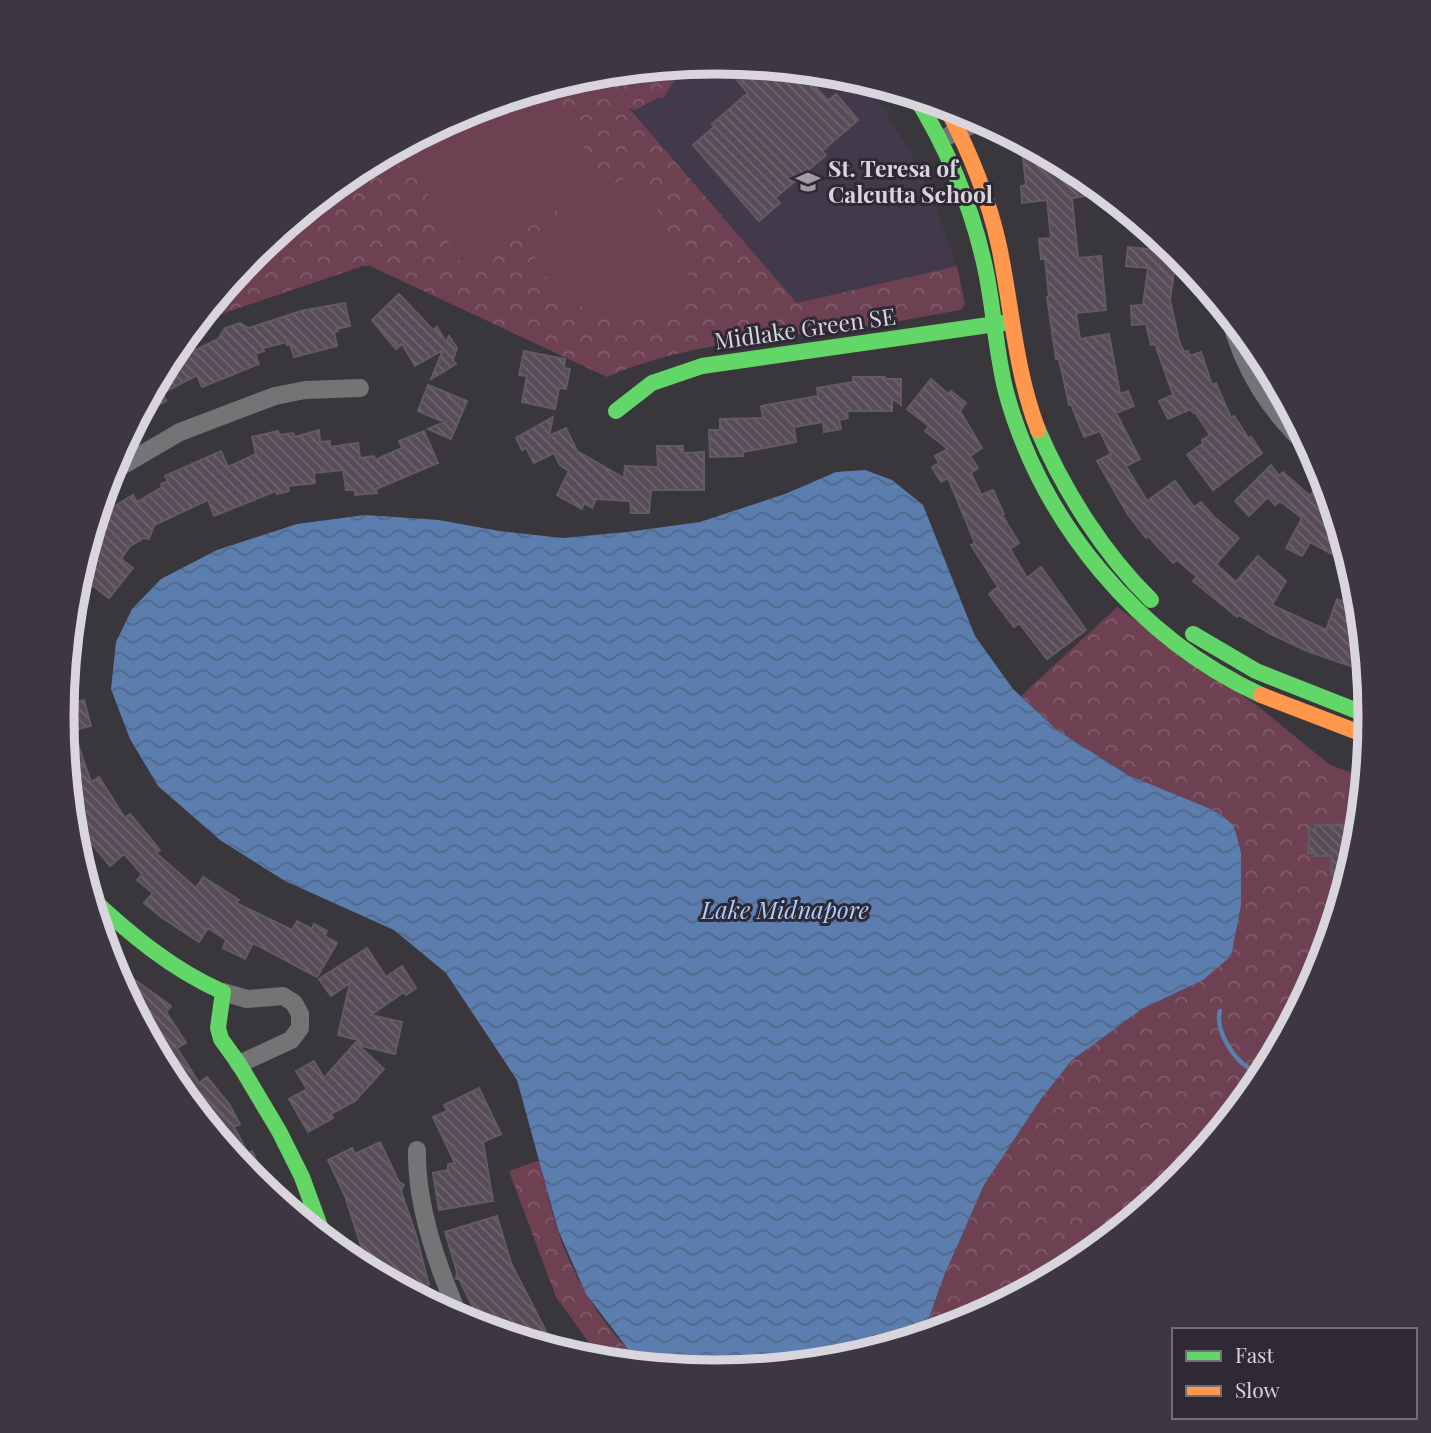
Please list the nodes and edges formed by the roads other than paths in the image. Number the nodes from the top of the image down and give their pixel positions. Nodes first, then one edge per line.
1 (922, 108) edge
2 (953, 119) edge
3 (969, 126) edge
4 (959, 131) junction
5 (942, 140) junction
6 (1011, 322) junction
7 (994, 325) junction
8 (1236, 341) edge
9 (360, 388) dead end
10 (616, 411) dead end
11 (1289, 428) edge
12 (125, 464) edge
13 (1136, 596) junction
14 (1160, 608) dead end
15 (1179, 624) dead end
16 (1292, 687) junction
17 (1285, 705) junction
18 (1358, 711) edge
19 (1357, 732) edge
20 (103, 910) edge
21 (223, 992) junction
22 (239, 1064) junction
23 (417, 1150) dead end
24 (318, 1221) edge
25 (453, 1303) edge

1 - 5 street
2 - 4 street
3 - 4 street
4 - 5 street
4 - 6 street
5 - 7 street
6 - 7 street, Midlake Green SE
6 - 13 street
7 - 10 street, Midlake Green SE
7 - 13 street
8 - 11 street
9 - 12 street
13 - 14 street
13 - 17 street
15 - 16 street
16 - 17 street
16 - 18 street
17 - 19 street
20 - 21 street
21 - 22 street
21 - 22 street
22 - 24 street
23 - 25 street

